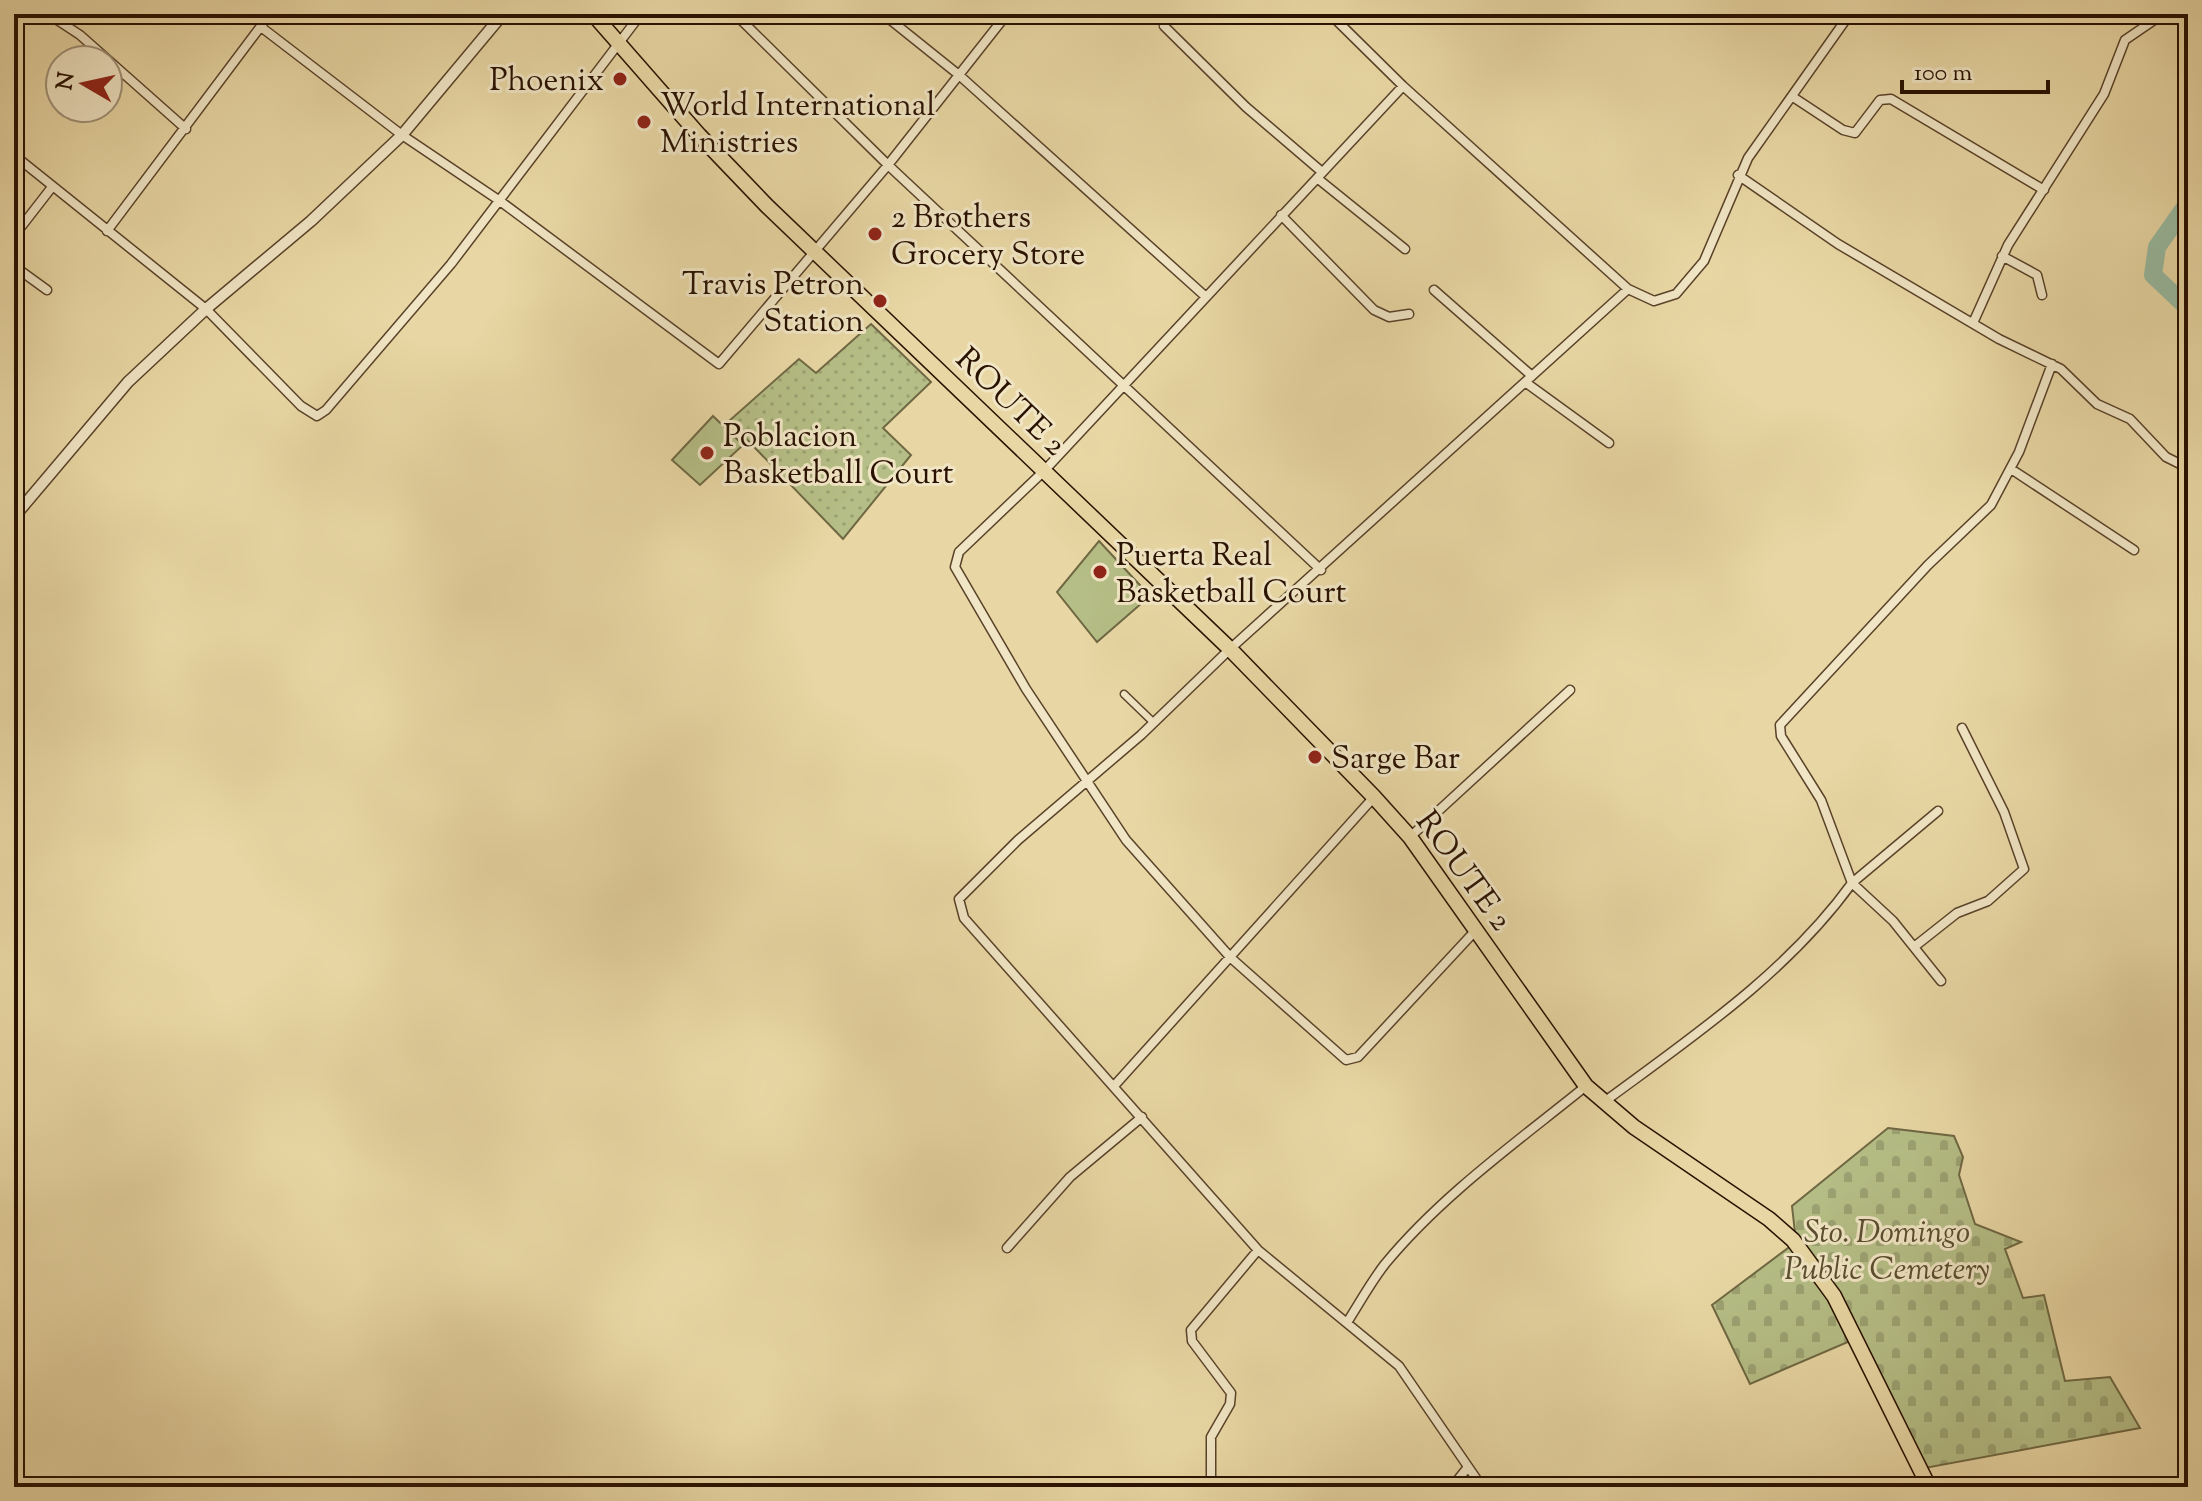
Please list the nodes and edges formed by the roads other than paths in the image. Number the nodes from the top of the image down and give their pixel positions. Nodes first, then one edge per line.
1 (48, 14) edge
2 (270, 14) edge
3 (503, 14) edge
4 (593, 14) edge
5 (641, 14) edge
6 (735, 14) edge
7 (883, 14) edge
8 (1007, 14) edge
9 (1330, 14) edge
10 (2163, 14) edge
11 (1847, 18) dead end
12 (1164, 26) dead end
13 (261, 27) junction
14 (620, 44) junction
15 (959, 75) junction
16 (1403, 86) junction
17 (1793, 97) junction
18 (186, 129) junction
19 (402, 135) junction
20 (14, 155) edge
21 (888, 165) junction
22 (1319, 175) junction
23 (1738, 175) junction
24 (52, 187) junction
25 (2044, 190) junction
26 (500, 201) junction
27 (1281, 215) junction
28 (107, 231) junction
29 (14, 236) edge
30 (1405, 249) dead end
31 (814, 251) junction
32 (2002, 256) junction
33 (14, 266) edge
34 (1628, 289) junction
35 (47, 290) dead end
36 (1434, 290) dead end
37 (2042, 295) dead end
38 (1206, 297) junction
39 (206, 309) junction
40 (1409, 314) dead end
41 (1973, 323) junction
42 (2052, 364) junction
43 (1529, 379) junction
44 (1126, 384) junction
45 (1609, 443) dead end
46 (2188, 468) edge
47 (2011, 469) junction
48 (1044, 471) junction
49 (16, 511) edge
50 (2134, 550) dead end
51 (1321, 570) junction
52 (1230, 649) junction
53 (1570, 690) dead end
54 (1124, 694) dead end
55 (1154, 723) junction
56 (1962, 728) dead end
57 (1086, 783) junction
58 (1374, 797) junction
59 (1938, 811) dead end
60 (14, 828) edge
61 (1410, 837) junction
62 (14, 846) edge
63 (1852, 883) junction
64 (1476, 930) junction
65 (1914, 947) junction
66 (1231, 958) junction
67 (1941, 981) dead end
68 (1114, 1086) junction
69 (1586, 1086) junction
70 (1603, 1103) junction
71 (1142, 1117) junction
72 (1007, 1248) dead end
73 (1258, 1250) junction
74 (1348, 1321) junction
75 (1468, 1467) junction
76 (1211, 1487) edge
77 (1452, 1487) edge
78 (1482, 1487) edge
79 (1929, 1487) edge

1 - 18 street
2 - 13 street
3 - 19 street
4 - 14 highway, ROUTE 2
5 - 14 street
6 - 21 street
7 - 15 street
8 - 15 street
9 - 16 street
10 - 25 street
11 - 17 street
12 - 22 street
13 - 18 street
13 - 19 street
14 - 26 street
14 - 31 highway, ROUTE 2
15 - 21 street
15 - 38 street
16 - 22 street
16 - 34 street
17 - 23 street
17 - 25 street
18 - 28 street
19 - 26 street
19 - 39 street
20 - 24 street
21 - 31 street
21 - 44 street
22 - 27 street
22 - 30 street
23 - 34 street
23 - 41 street
24 - 28 street
24 - 29 street
25 - 32 street
26 - 31 street
26 - 39 street
27 - 38 street
27 - 40 street
28 - 39 street
31 - 48 highway, ROUTE 2
32 - 37 street
32 - 41 street
33 - 35 street
34 - 43 street
36 - 43 street
38 - 44 street
39 - 49 street
41 - 42 street
42 - 46 street
42 - 47 street
43 - 45 street
43 - 51 street
44 - 48 street
44 - 51 street
47 - 50 street
47 - 63 street
48 - 52 highway, ROUTE 2
48 - 57 street
51 - 52 street
52 - 55 street
52 - 58 highway, ROUTE 2
53 - 61 street
54 - 55 street
55 - 57 street
56 - 65 street
57 - 66 street
57 - 68 street
58 - 61 highway, ROUTE 2
58 - 66 street
59 - 63 street
60 - 62 street
61 - 64 highway, ROUTE 2
63 - 65 street
63 - 70 street
64 - 66 street
64 - 69 highway, ROUTE 2
65 - 67 street
66 - 68 street
68 - 71 street
69 - 70 highway, ROUTE 2
69 - 74 street
70 - 79 highway, ROUTE 2
71 - 72 street
71 - 73 street
73 - 74 street
73 - 76 street
74 - 75 street
75 - 77 street
75 - 78 street

